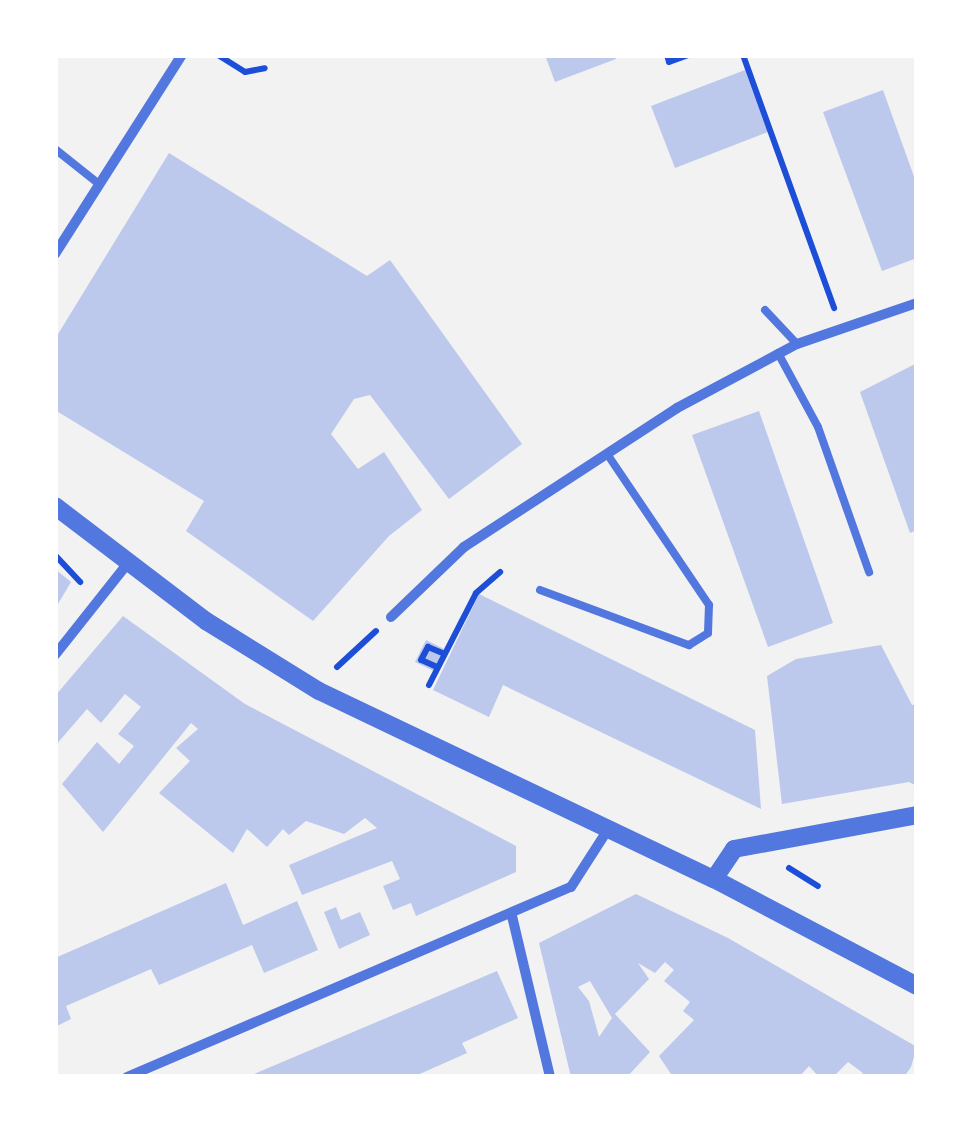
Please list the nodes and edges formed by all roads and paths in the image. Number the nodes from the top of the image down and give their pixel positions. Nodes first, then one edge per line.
1 (182, 55) edge
2 (218, 55) edge
3 (667, 55) edge
4 (688, 55) edge
5 (744, 55) edge
6 (265, 68) dead end
7 (55, 149) edge
8 (99, 184) junction
9 (55, 254) edge
10 (917, 303) edge
11 (765, 310) dead end
12 (840, 326) junction
13 (797, 344) junction
14 (778, 353) junction
15 (608, 454) junction
16 (55, 506) edge
17 (55, 556) edge
18 (128, 563) junction
19 (500, 572) dead end
20 (869, 572) dead end
21 (86, 587) dead end
22 (540, 590) dead end
23 (392, 617) joint
24 (442, 653) dead end
25 (55, 655) edge
26 (437, 668) junction
27 (429, 685) dead end
28 (319, 692) junction
29 (917, 815) edge
30 (607, 831) junction
31 (786, 850) dead end
32 (714, 879) junction
33 (818, 886) dead end
34 (512, 916) junction
35 (917, 986) edge
36 (127, 1077) edge
37 (550, 1077) edge

1 - 8 street
2 - 6 path
3 - 4 path
5 - 12 path
7 - 8 lane
8 - 9 street
10 - 12 street
11 - 13 lane
12 - 13 street
13 - 14 street
14 - 15 street
14 - 20 lane
15 - 22 lane
15 - 23 street
16 - 18 street
17 - 21 path
18 - 25 street
18 - 28 street
19 - 26 path
23 - 28 path
24 - 26 path
26 - 27 path
28 - 30 street
29 - 32 street
30 - 32 street
30 - 34 street
31 - 33 path
32 - 35 street
34 - 36 street
34 - 37 street

